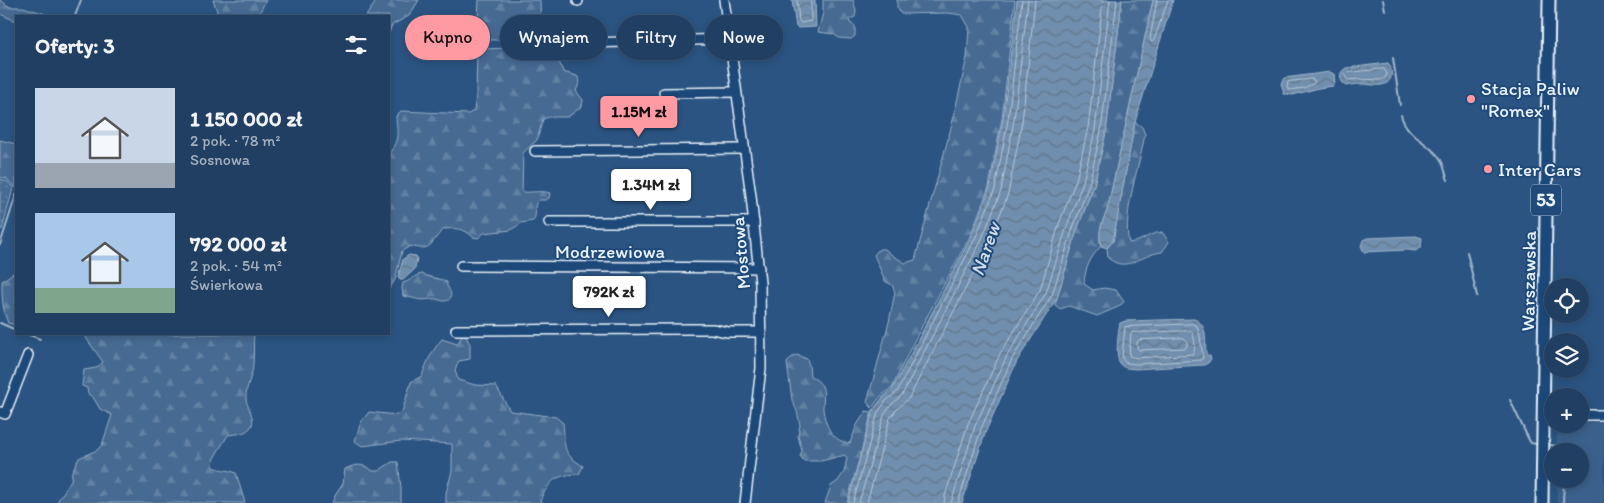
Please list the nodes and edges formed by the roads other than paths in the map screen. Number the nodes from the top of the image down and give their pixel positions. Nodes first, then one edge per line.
1 (724, 0) edge
2 (1549, 0) edge
3 (726, 15) edge
4 (705, 40) edge
5 (607, 42) edge
6 (732, 60) edge
7 (736, 92) junction
8 (664, 93) dead end
9 (744, 149) junction
10 (535, 150) dead end
11 (549, 222) dead end
12 (754, 222) junction
13 (461, 266) dead end
14 (759, 268) junction
15 (456, 330) dead end
16 (762, 332) junction
17 (28, 355) dead end
18 (1548, 388) edge
19 (2, 413) edge
20 (1589, 415) edge
21 (1604, 415) edge
22 (1547, 433) edge
23 (745, 503) edge
24 (1542, 503) edge

1 - 3 street, Mostowa
2 - 18 main road, Warszawska / 53
4 - 5 street
6 - 7 street, Mostowa
7 - 8 street
7 - 9 street, Mostowa
9 - 10 street
9 - 12 street, Mostowa
11 - 12 street
12 - 14 street, Mostowa
13 - 14 street, Modrzewiowa
14 - 16 street, Mostowa
15 - 16 street
16 - 23 street, Mostowa
17 - 19 street
20 - 21 street
22 - 24 main road, Warszawska / 53

